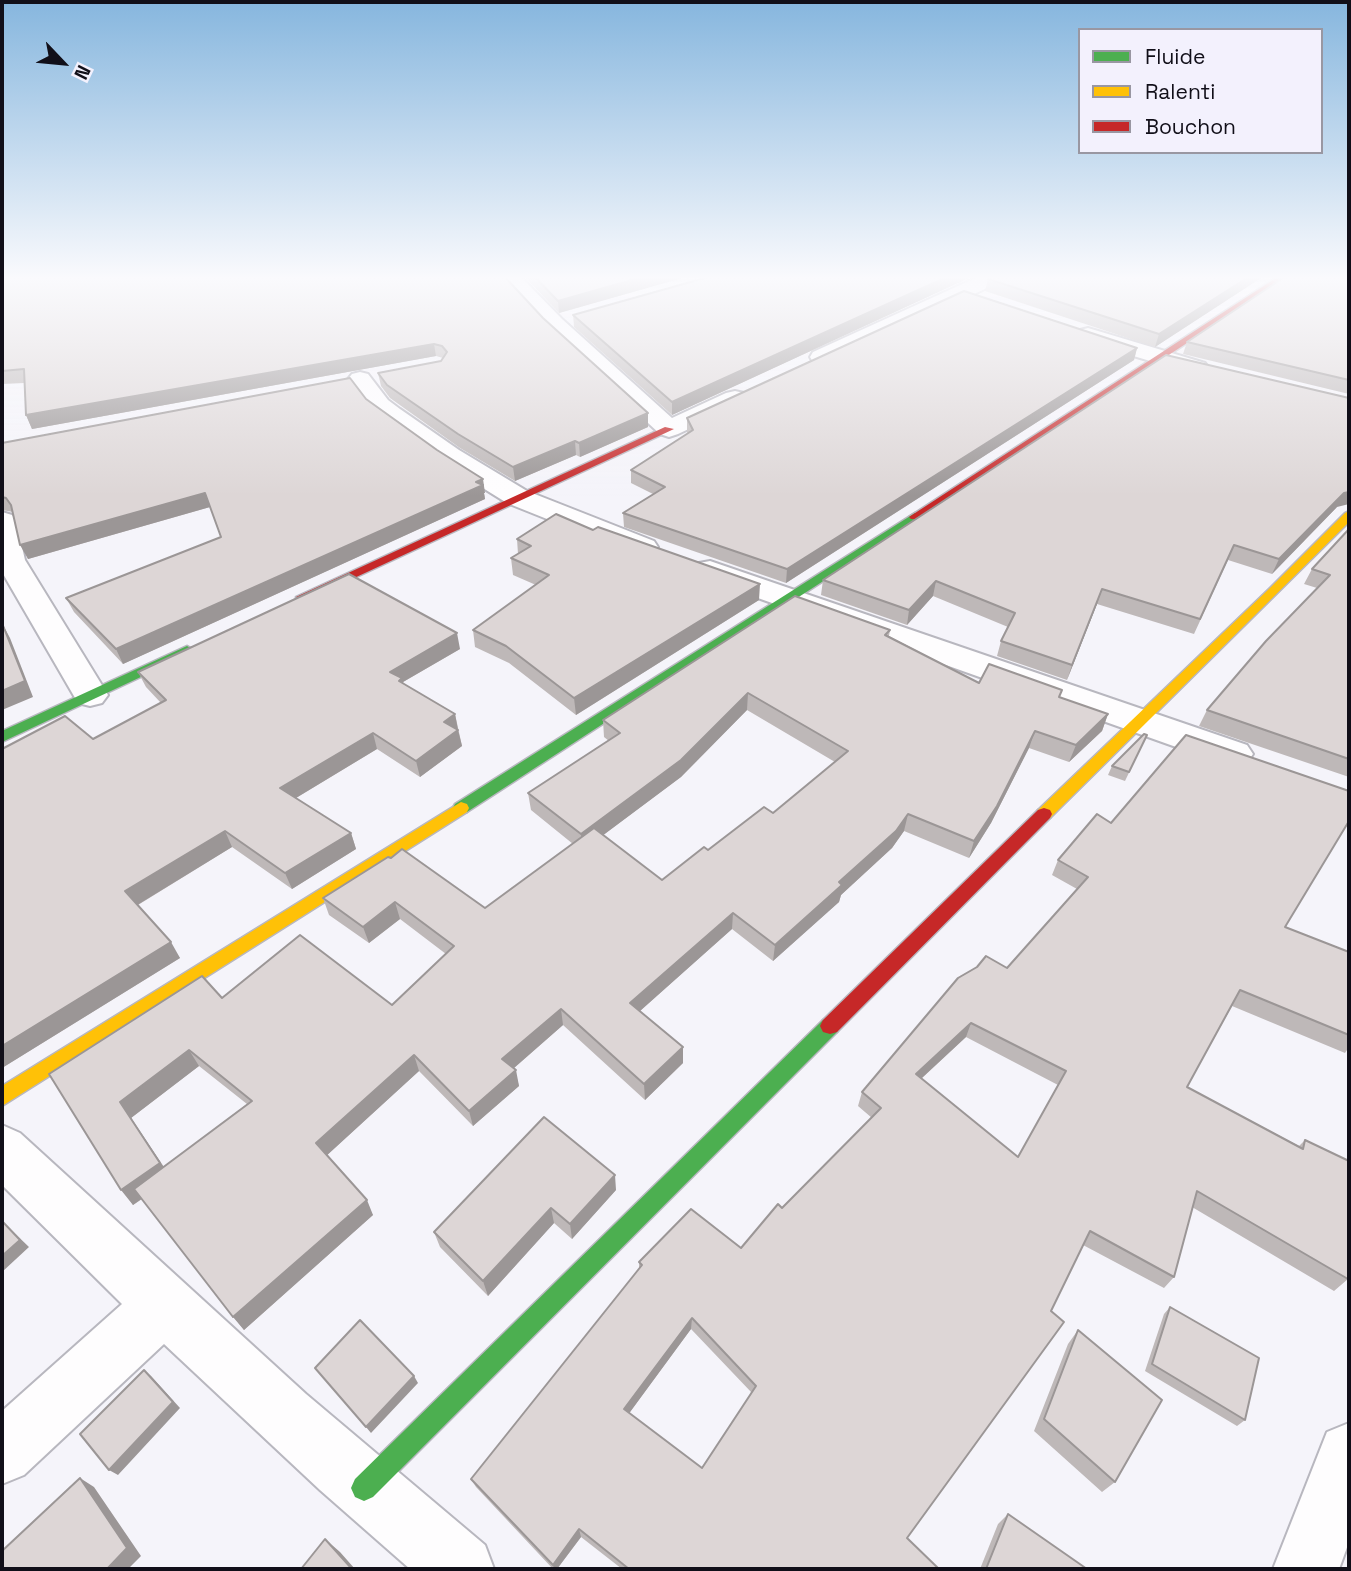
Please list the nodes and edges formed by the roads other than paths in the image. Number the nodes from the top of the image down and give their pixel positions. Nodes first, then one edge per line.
1 (582, 349) edge
2 (838, 349) edge
3 (1132, 349) edge
4 (1167, 349) edge
5 (1155, 357) junction
6 (795, 370) edge
7 (1217, 373) edge
8 (360, 379) edge
9 (757, 387) edge
10 (669, 429) junction
11 (517, 497) junction
12 (1349, 515) edge
13 (2, 521) edge
14 (5, 554) edge
15 (790, 599) junction
16 (291, 602) edge
17 (203, 642) edge
18 (90, 695) junction
19 (1137, 721) junction
20 (2, 737) edge
21 (1256, 762) edge
22 (2, 1097) edge
23 (2, 1150) edge
24 (163, 1306) junction
25 (2, 1454) edge
26 (1349, 1454) edge
27 (364, 1488) junction
28 (461, 1569) edge
29 (1306, 1569) edge

1 - 10 street
2 - 6 street
3 - 5 street
4 - 5 street
5 - 7 street
5 - 15 street
8 - 11 street
9 - 10 street
10 - 11 street
11 - 15 street
11 - 16 street
12 - 19 street
13 - 14 street
14 - 18 street
15 - 19 street
15 - 22 street
17 - 18 street
18 - 20 street
19 - 21 street
19 - 27 street
23 - 24 street
24 - 25 street
24 - 27 street
26 - 29 street
27 - 28 street

